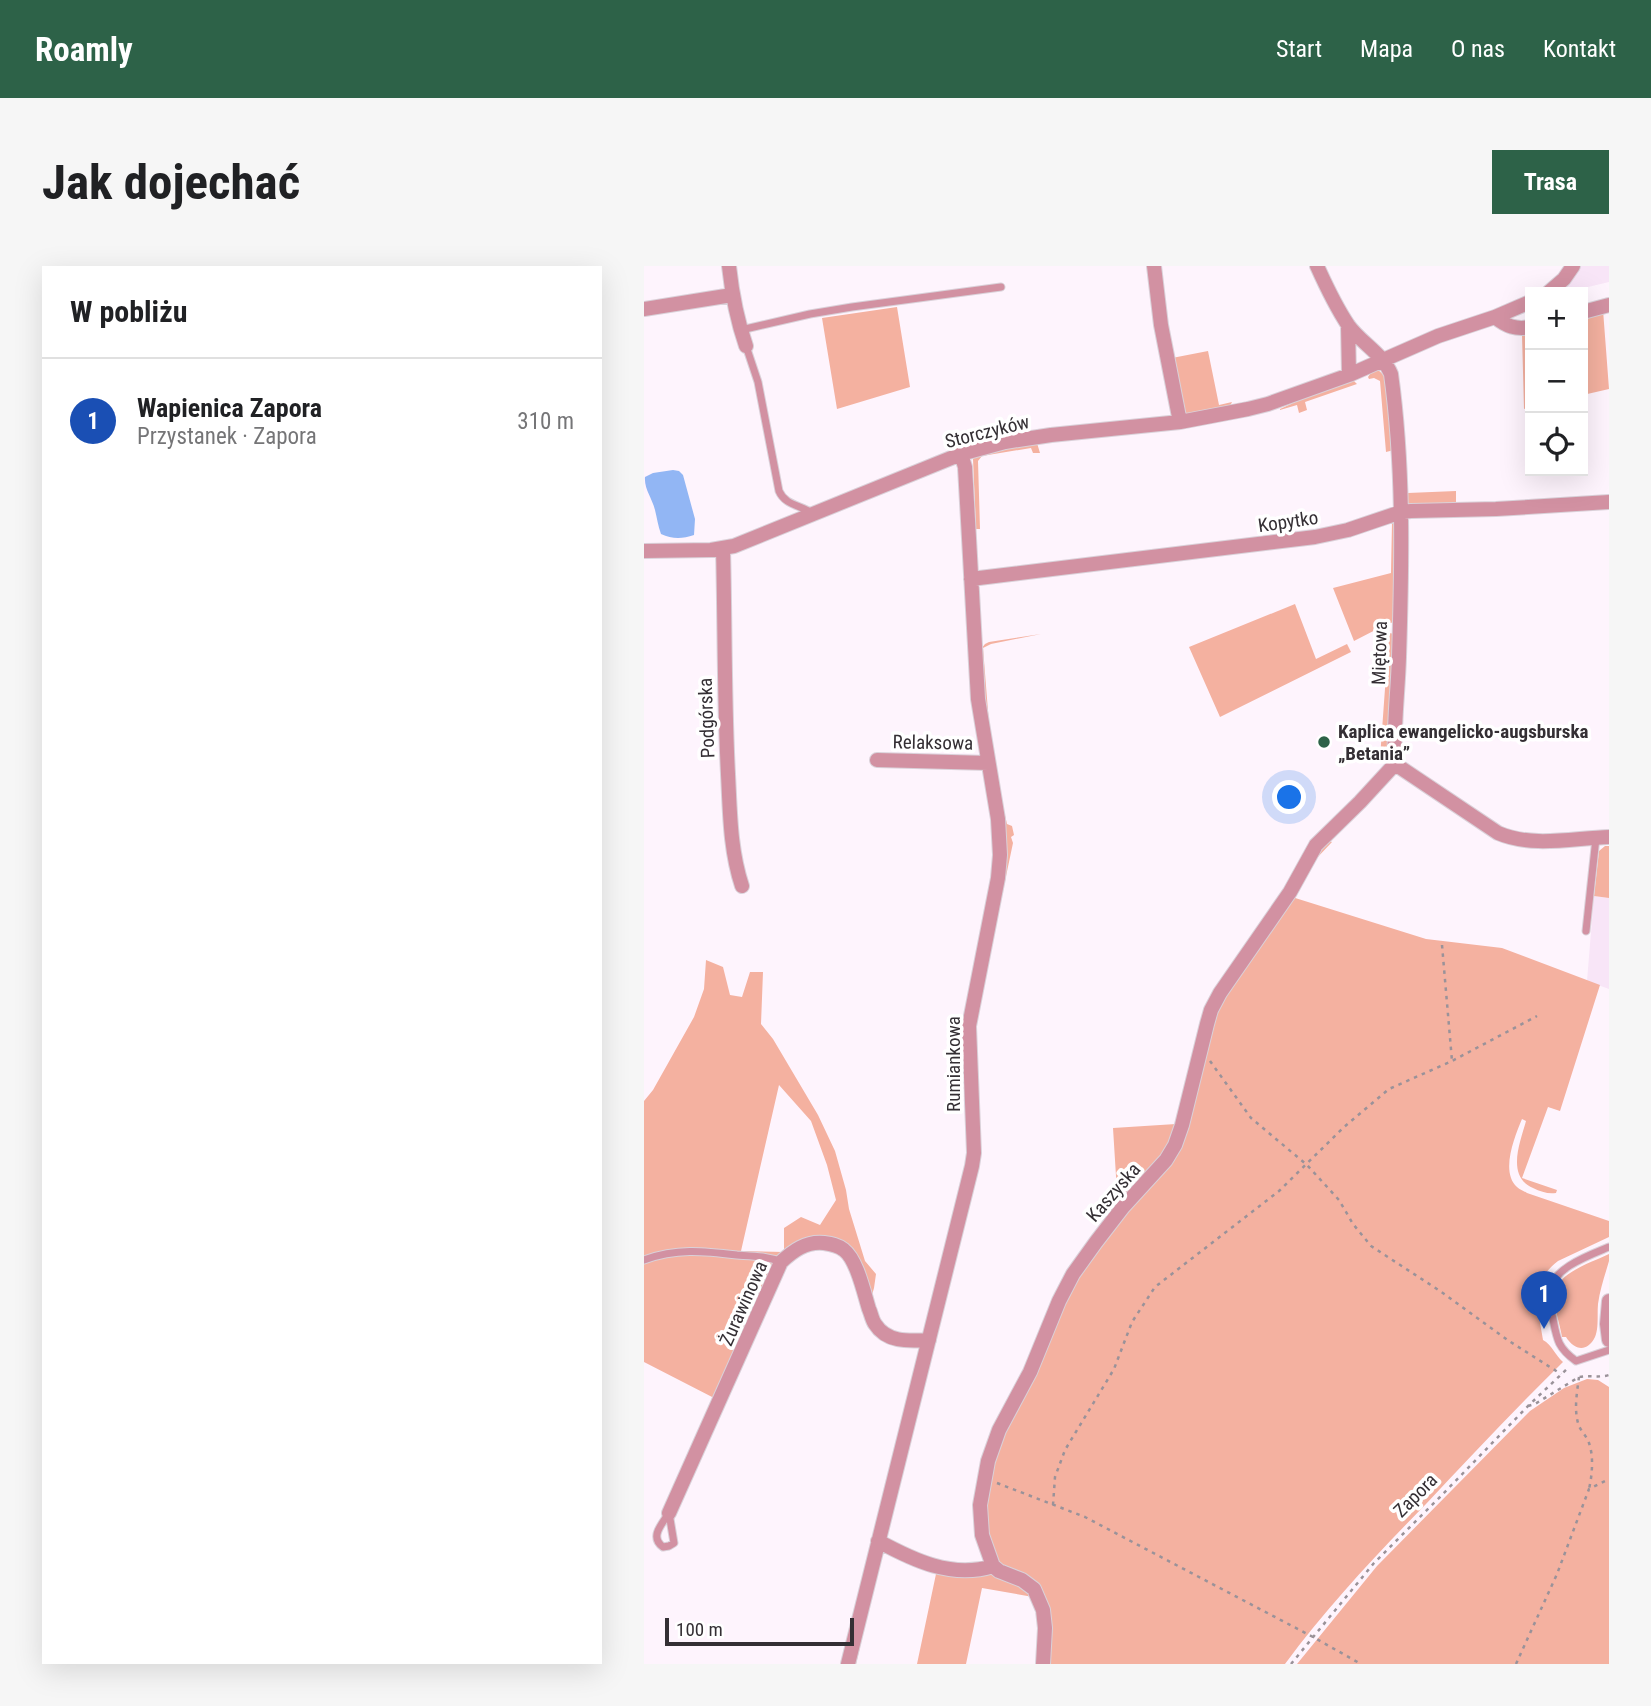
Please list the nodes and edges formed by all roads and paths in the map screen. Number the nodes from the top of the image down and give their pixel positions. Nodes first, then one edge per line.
1 (729, 266) edge
2 (1154, 266) edge
3 (1317, 266) edge
4 (1573, 266) edge
5 (1001, 287) dead end
6 (1555, 287) edge
7 (732, 295) junction
8 (1525, 304) edge
9 (1609, 305) edge
10 (644, 309) edge
11 (1588, 311) edge
12 (1495, 317) junction
13 (1348, 325) junction
14 (1525, 327) edge
15 (740, 330) junction
16 (746, 346) joint
17 (1383, 359) junction
18 (1349, 375) junction
19 (1180, 422) junction
20 (961, 454) junction
21 (1609, 502) edge
22 (1401, 512) junction
23 (813, 513) junction
24 (723, 548) junction
25 (644, 551) edge
26 (971, 579) junction
27 (877, 760) dead end
28 (988, 763) junction
29 (1395, 764) junction
30 (1603, 837) edge
31 (742, 887) dead end
32 (1586, 931) dead end
33 (1442, 945) dead end
34 (1536, 1016) dead end
35 (1202, 1048) junction
36 (1452, 1061) junction
37 (1307, 1165) junction
38 (1609, 1247) edge
39 (644, 1260) edge
40 (781, 1262) junction
41 (1609, 1301) edge
42 (929, 1340) junction
43 (1609, 1340) edge
44 (1609, 1350) edge
45 (1576, 1361) junction
46 (1561, 1374) junction
47 (1609, 1375) edge
48 (1578, 1377) junction
49 (1528, 1406) junction
50 (984, 1479) junction
51 (1607, 1480) edge
52 (1609, 1487) edge
53 (1589, 1489) junction
54 (1053, 1504) junction
55 (669, 1513) dead end
56 (878, 1541) junction
57 (993, 1566) junction
58 (1313, 1637) junction
59 (848, 1664) edge
60 (1043, 1664) edge
61 (1291, 1664) edge
62 (1361, 1664) edge
63 (1516, 1664) edge

1 - 7 street
2 - 19 street
3 - 13 street
4 - 6 street
5 - 15 lane
7 - 10 street
7 - 15 street
8 - 12 street, Storczyków
9 - 11 street
12 - 14 street
12 - 17 street, Storczyków
13 - 17 street
13 - 18 street
15 - 16 street
16 - 23 lane
17 - 18 street, Storczyków
17 - 22 street, Miętowa
18 - 19 street, Storczyków
19 - 20 street, Storczyków
20 - 23 street, Storczyków
20 - 26 street, Rumiankowa
21 - 22 street, Kopytko
22 - 26 street, Kopytko
22 - 29 street, Miętowa
23 - 24 street
24 - 25 street
24 - 31 street, Podgórska
26 - 28 street, Rumiankowa
27 - 28 street, Relaksowa
28 - 42 street, Rumiankowa
29 - 30 street
29 - 35 street, Kaszyska
30 - 32 lane
33 - 36 path
34 - 36 path
35 - 37 path
35 - 50 street, Kaszyska
36 - 37 path
37 - 46 path
37 - 54 path
38 - 45 lane
39 - 40 lane
40 - 42 street, Żurawinowa
40 - 55 street, Żurawinowa
41 - 43 street
42 - 56 street, Rumiankowa
44 - 45 lane
45 - 46 path, Zapora
46 - 49 path, Zapora
47 - 48 path
48 - 49 path
48 - 53 path
49 - 58 path, Zapora
50 - 54 path
50 - 57 street, Kaszyska
51 - 52 path
51 - 53 path
53 - 63 path
54 - 58 path
56 - 57 street
56 - 59 street, Rumiankowa
57 - 60 street
58 - 61 path, Zapora
58 - 62 path

